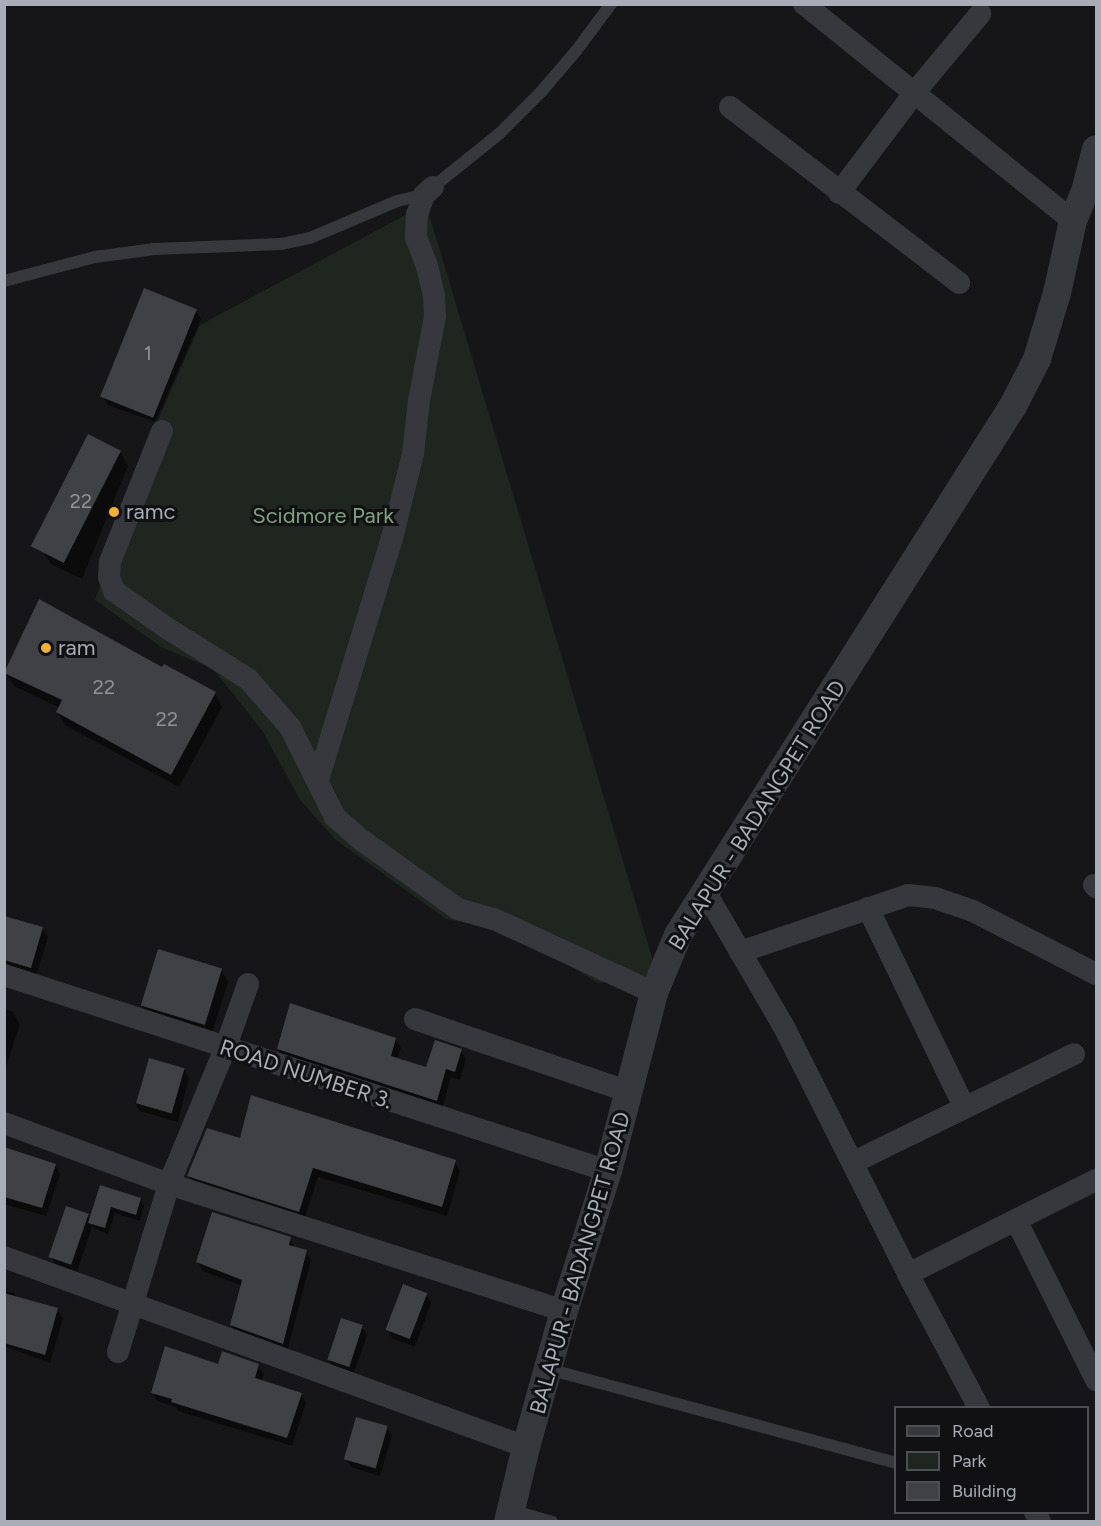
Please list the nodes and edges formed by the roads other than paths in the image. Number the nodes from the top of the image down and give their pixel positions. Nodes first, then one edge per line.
1 (610, 4) edge
2 (804, 4) edge
3 (980, 14) dead end
4 (915, 92) junction
5 (730, 107) dead end
6 (1096, 149) edge
7 (428, 191) junction
8 (1091, 191) edge
9 (839, 194) junction
10 (1073, 221) junction
11 (4, 281) edge
12 (959, 283) dead end
13 (162, 431) dead end
14 (318, 780) junction
15 (706, 893) junction
16 (868, 908) junction
17 (740, 952) junction
18 (1096, 974) edge
19 (4, 975) edge
20 (248, 984) dead end
21 (654, 993) junction
22 (415, 1019) dead end
23 (225, 1049) junction
24 (1074, 1054) dead end
25 (630, 1092) junction
26 (964, 1107) junction
27 (4, 1123) edge
28 (854, 1162) junction
29 (608, 1172) junction
30 (1096, 1180) edge
31 (169, 1184) junction
32 (1016, 1220) junction
33 (4, 1257) edge
34 (908, 1274) junction
35 (134, 1305) junction
36 (564, 1311) junction
37 (118, 1352) dead end
38 (548, 1369) junction
39 (1096, 1380) edge
40 (979, 1406) edge
41 (526, 1447) junction
42 (894, 1462) edge
43 (510, 1516) edge
44 (552, 1521) edge

1 - 7 lane
2 - 4 street
3 - 4 street
4 - 9 street
4 - 10 street
5 - 9 street
6 - 8 street, BALAPUR - BADANGPET ROAD
7 - 11 lane
7 - 14 street
8 - 10 street, BALAPUR - BADANGPET ROAD
9 - 12 street
10 - 15 street, BALAPUR - BADANGPET ROAD
13 - 14 street
14 - 21 street
15 - 17 street
15 - 21 street, BALAPUR - BADANGPET ROAD
16 - 17 street
16 - 18 street
16 - 26 street
17 - 28 street
19 - 23 street, ROAD NUMBER 3.
20 - 23 street
21 - 25 street, BALAPUR - BADANGPET ROAD
22 - 25 street
23 - 29 street, ROAD NUMBER 3.
23 - 31 street
24 - 26 street
25 - 29 street, BALAPUR - BADANGPET ROAD
26 - 28 street
27 - 31 street
28 - 34 street
29 - 36 street, BALAPUR - BADANGPET ROAD
30 - 32 street
31 - 35 street
31 - 36 street
32 - 34 street
32 - 39 street
33 - 35 street
34 - 40 street
35 - 37 street
35 - 41 street
36 - 38 street, BALAPUR - BADANGPET ROAD
38 - 41 street, BALAPUR - BADANGPET ROAD
38 - 42 lane
41 - 43 street, BALAPUR - BADANGPET ROAD
43 - 44 lane

